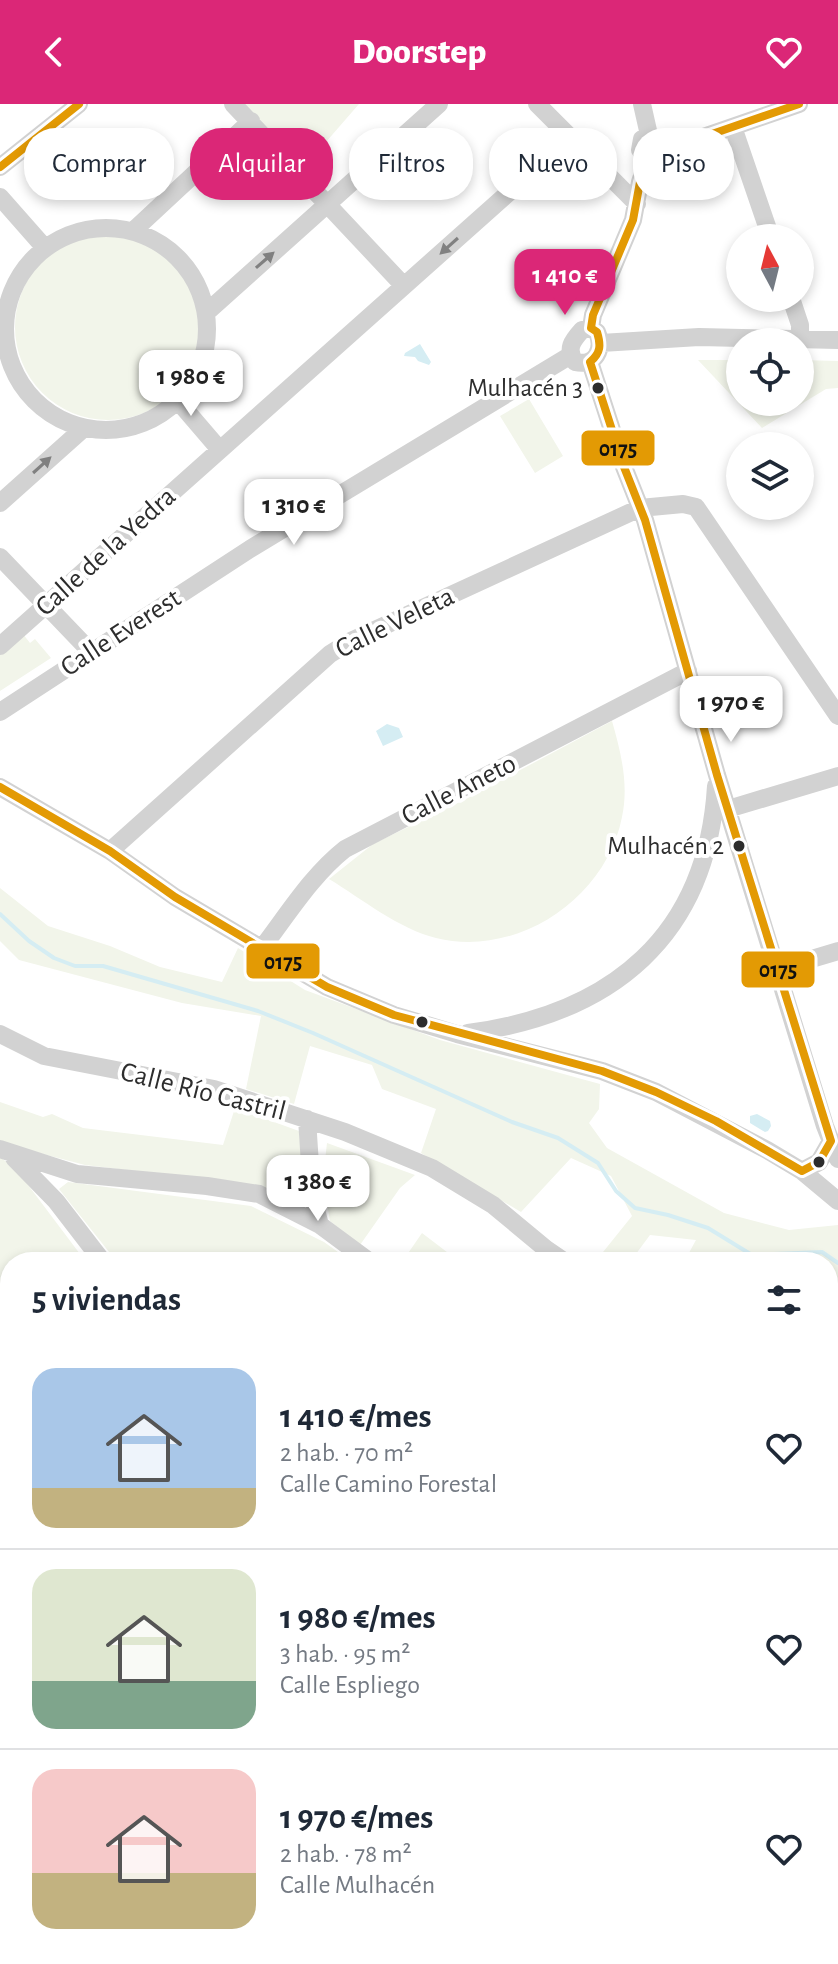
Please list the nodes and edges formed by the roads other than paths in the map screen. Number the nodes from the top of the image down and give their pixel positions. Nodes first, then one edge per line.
1 (79, 104) edge
2 (233, 104) edge
3 (439, 104) edge
4 (537, 104) edge
5 (642, 104) edge
6 (799, 104) edge
7 (251, 121) junction
8 (733, 127) junction
9 (560, 128) edge
10 (647, 128) edge
11 (730, 128) edge
12 (0, 167) edge
13 (617, 184) edge
14 (0, 197) edge
15 (500, 200) edge
16 (638, 200) edge
17 (329, 204) junction
18 (637, 204) junction
19 (0, 214) edge
20 (766, 224) edge
21 (133, 231) junction
22 (41, 251) junction
23 (404, 286) junction
24 (207, 312) junction
25 (596, 335) junction
26 (726, 338) edge
27 (814, 339) edge
28 (838, 340) edge
29 (3, 349) edge
30 (571, 355) junction
31 (590, 362) junction
32 (178, 401) junction
33 (84, 428) junction
34 (220, 450) junction
35 (0, 503) edge
36 (640, 508) junction
37 (712, 529) junction
38 (735, 541) dead end
39 (0, 557) edge
40 (45, 606) junction
41 (0, 646) edge
42 (91, 652) junction
43 (688, 671) junction
44 (0, 712) edge
45 (838, 716) edge
46 (717, 775) junction
47 (838, 776) edge
48 (0, 787) edge
49 (728, 809) junction
50 (110, 851) junction
51 (262, 948) junction
52 (838, 951) edge
53 (778, 969) junction
54 (0, 1034) edge
55 (457, 1034) junction
56 (307, 1119) junction
57 (334, 1128) junction
58 (833, 1137) edge
59 (5, 1151) edge
60 (311, 1156) junction
61 (802, 1171) junction
62 (312, 1195) junction
63 (838, 1201) edge
64 (292, 1211) junction
65 (320, 1225) junction
66 (95, 1252) edge
67 (356, 1252) edge
68 (550, 1252) edge

1 - 12 street
2 - 7 street
3 - 17 street
4 - 9 street
5 - 10 street
6 - 8 street
7 - 17 street
7 - 21 street
8 - 11 street
8 - 20 street
13 - 18 street
14 - 22 street
15 -> 23 street, Calle de la Yedra
16 - 18 street
17 - 23 street
24 -> 17 street
18 - 25 street
19 - 22 street
21 - 22 street
21 - 24 street
22 - 29 street
23 - 34 street, Calle de la Yedra
24 - 32 street
25 - 26 street
25 - 30 street
25 - 31 street
27 - 28 street
29 - 33 street
30 - 31 street
30 - 42 street, Calle Everest
31 - 36 street
32 - 33 street
32 - 34 street
35 -> 33 street
34 - 40 street, Calle de la Yedra
36 - 37 street, Calle Veleta
36 - 43 street
36 - 50 street, Calle Veleta
37 - 38 street
37 - 45 street
39 - 40 street
40 - 41 street, Calle de la Yedra
40 - 42 street
42 - 44 street, Calle Everest
43 - 46 street
43 - 51 street, Calle Aneto
46 - 49 street
46 - 55 street
47 - 49 street
48 - 50 street
49 - 53 street
50 - 51 street
51 - 55 street
52 - 53 street
53 - 58 street
54 - 56 street, Calle Río Castril
55 - 61 street
56 - 57 street, Calle Río Castril
56 - 60 street
57 - 60 street
57 - 68 street, Calle Río Castril
58 - 61 street
59 - 64 street
59 - 66 street
60 - 62 street
61 - 63 street
62 - 64 street
62 - 65 street
64 - 65 street
65 - 67 street

